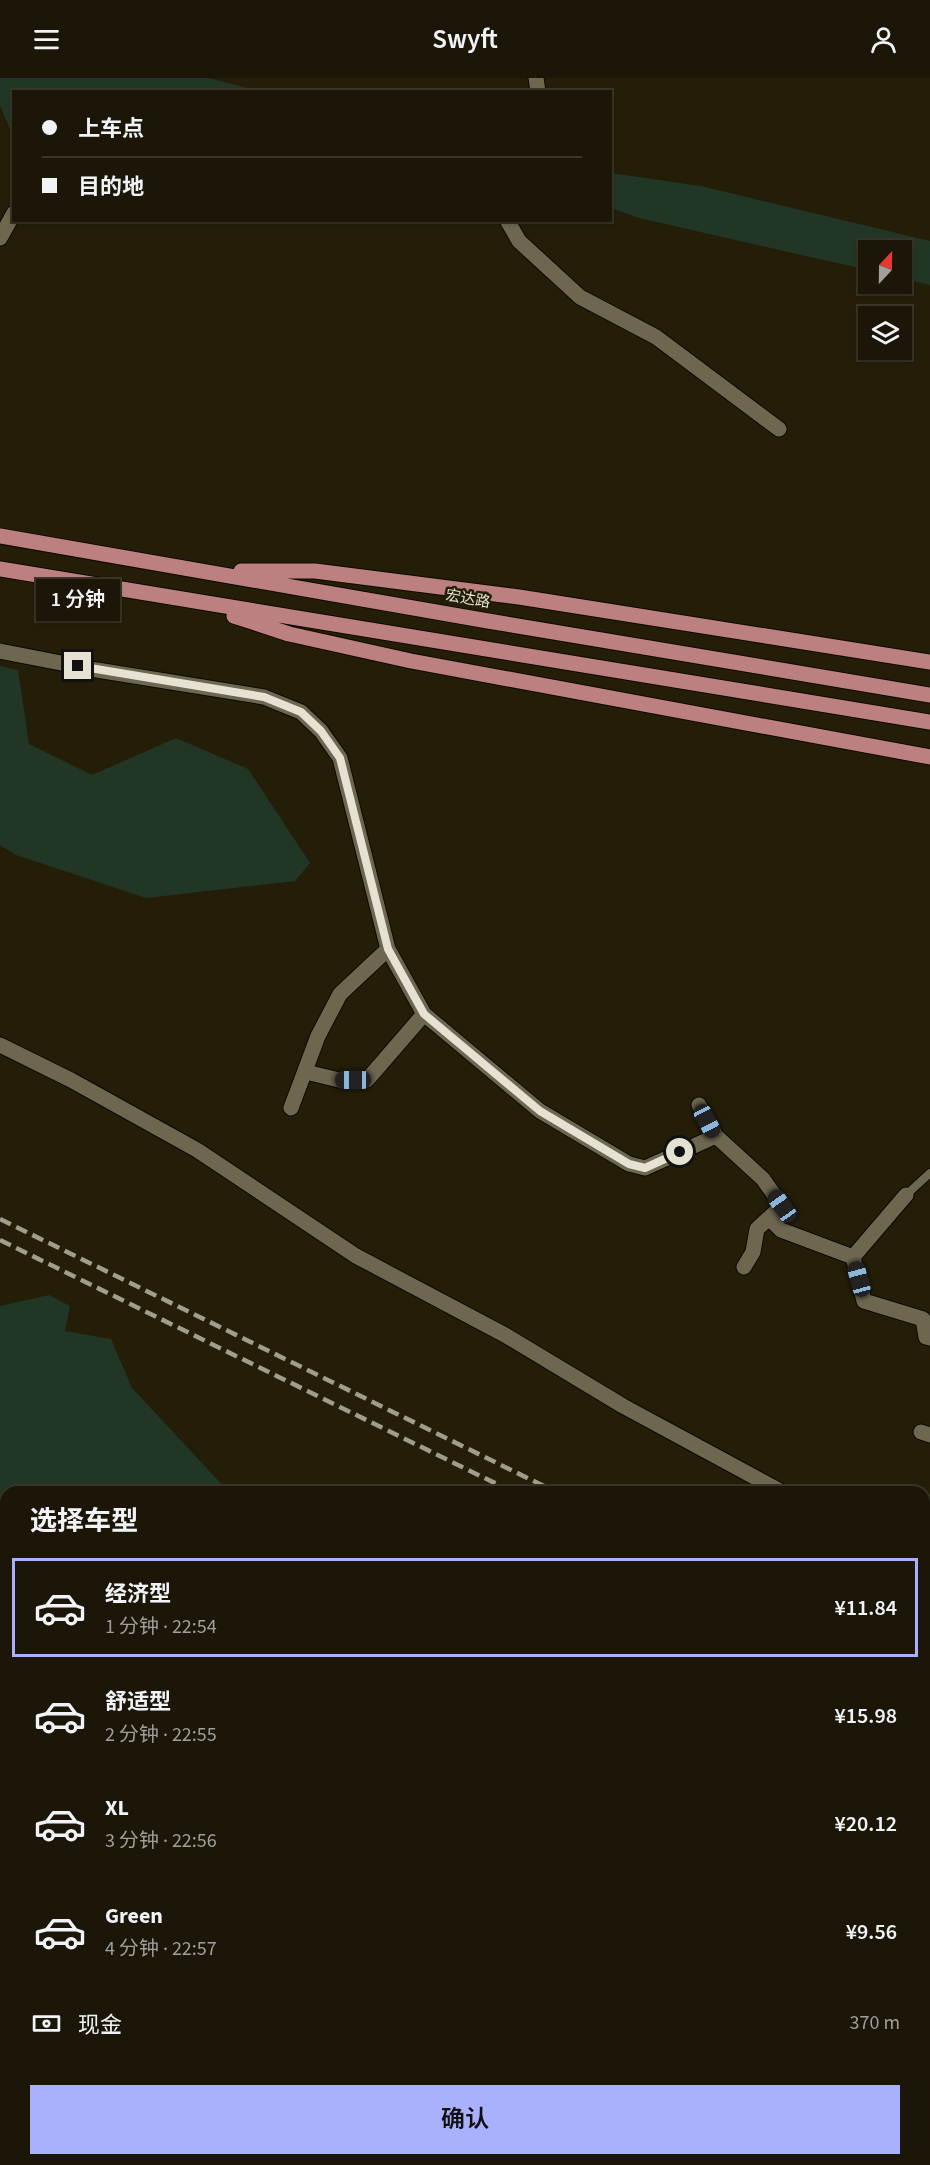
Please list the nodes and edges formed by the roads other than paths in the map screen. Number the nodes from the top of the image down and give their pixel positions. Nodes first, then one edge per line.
1 (12, 217) edge
2 (508, 222) edge
3 (0, 238) edge
4 (779, 429) dead end
5 (0, 536) edge
6 (0, 569) edge
7 (196, 570) junction
8 (188, 602) junction
9 (0, 651) edge
10 (930, 662) edge
11 (930, 695) edge
12 (930, 722) edge
13 (930, 758) edge
14 (388, 949) junction
15 (424, 1014) junction
16 (0, 1045) edge
17 (306, 1072) junction
18 (699, 1105) dead end
19 (291, 1108) dead end
20 (716, 1136) junction
21 (930, 1173) edge
22 (906, 1195) joint
23 (769, 1218) junction
24 (853, 1257) junction
25 (744, 1267) dead end
26 (930, 1338) edge
27 (771, 1486) edge

1 - 3 street
2 - 4 street
5 - 7 main road, 宏达路
6 - 8 main road
7 - 10 main road
7 - 11 main road, 宏达路
8 - 12 main road
8 - 13 main road
9 - 14 street
14 - 15 street
14 - 17 street
15 - 17 street
15 - 20 street
16 - 27 street
17 - 19 street
18 - 20 street
20 - 23 street
21 - 22 lane
22 - 24 street
23 - 24 street
23 - 25 street
24 - 26 street

